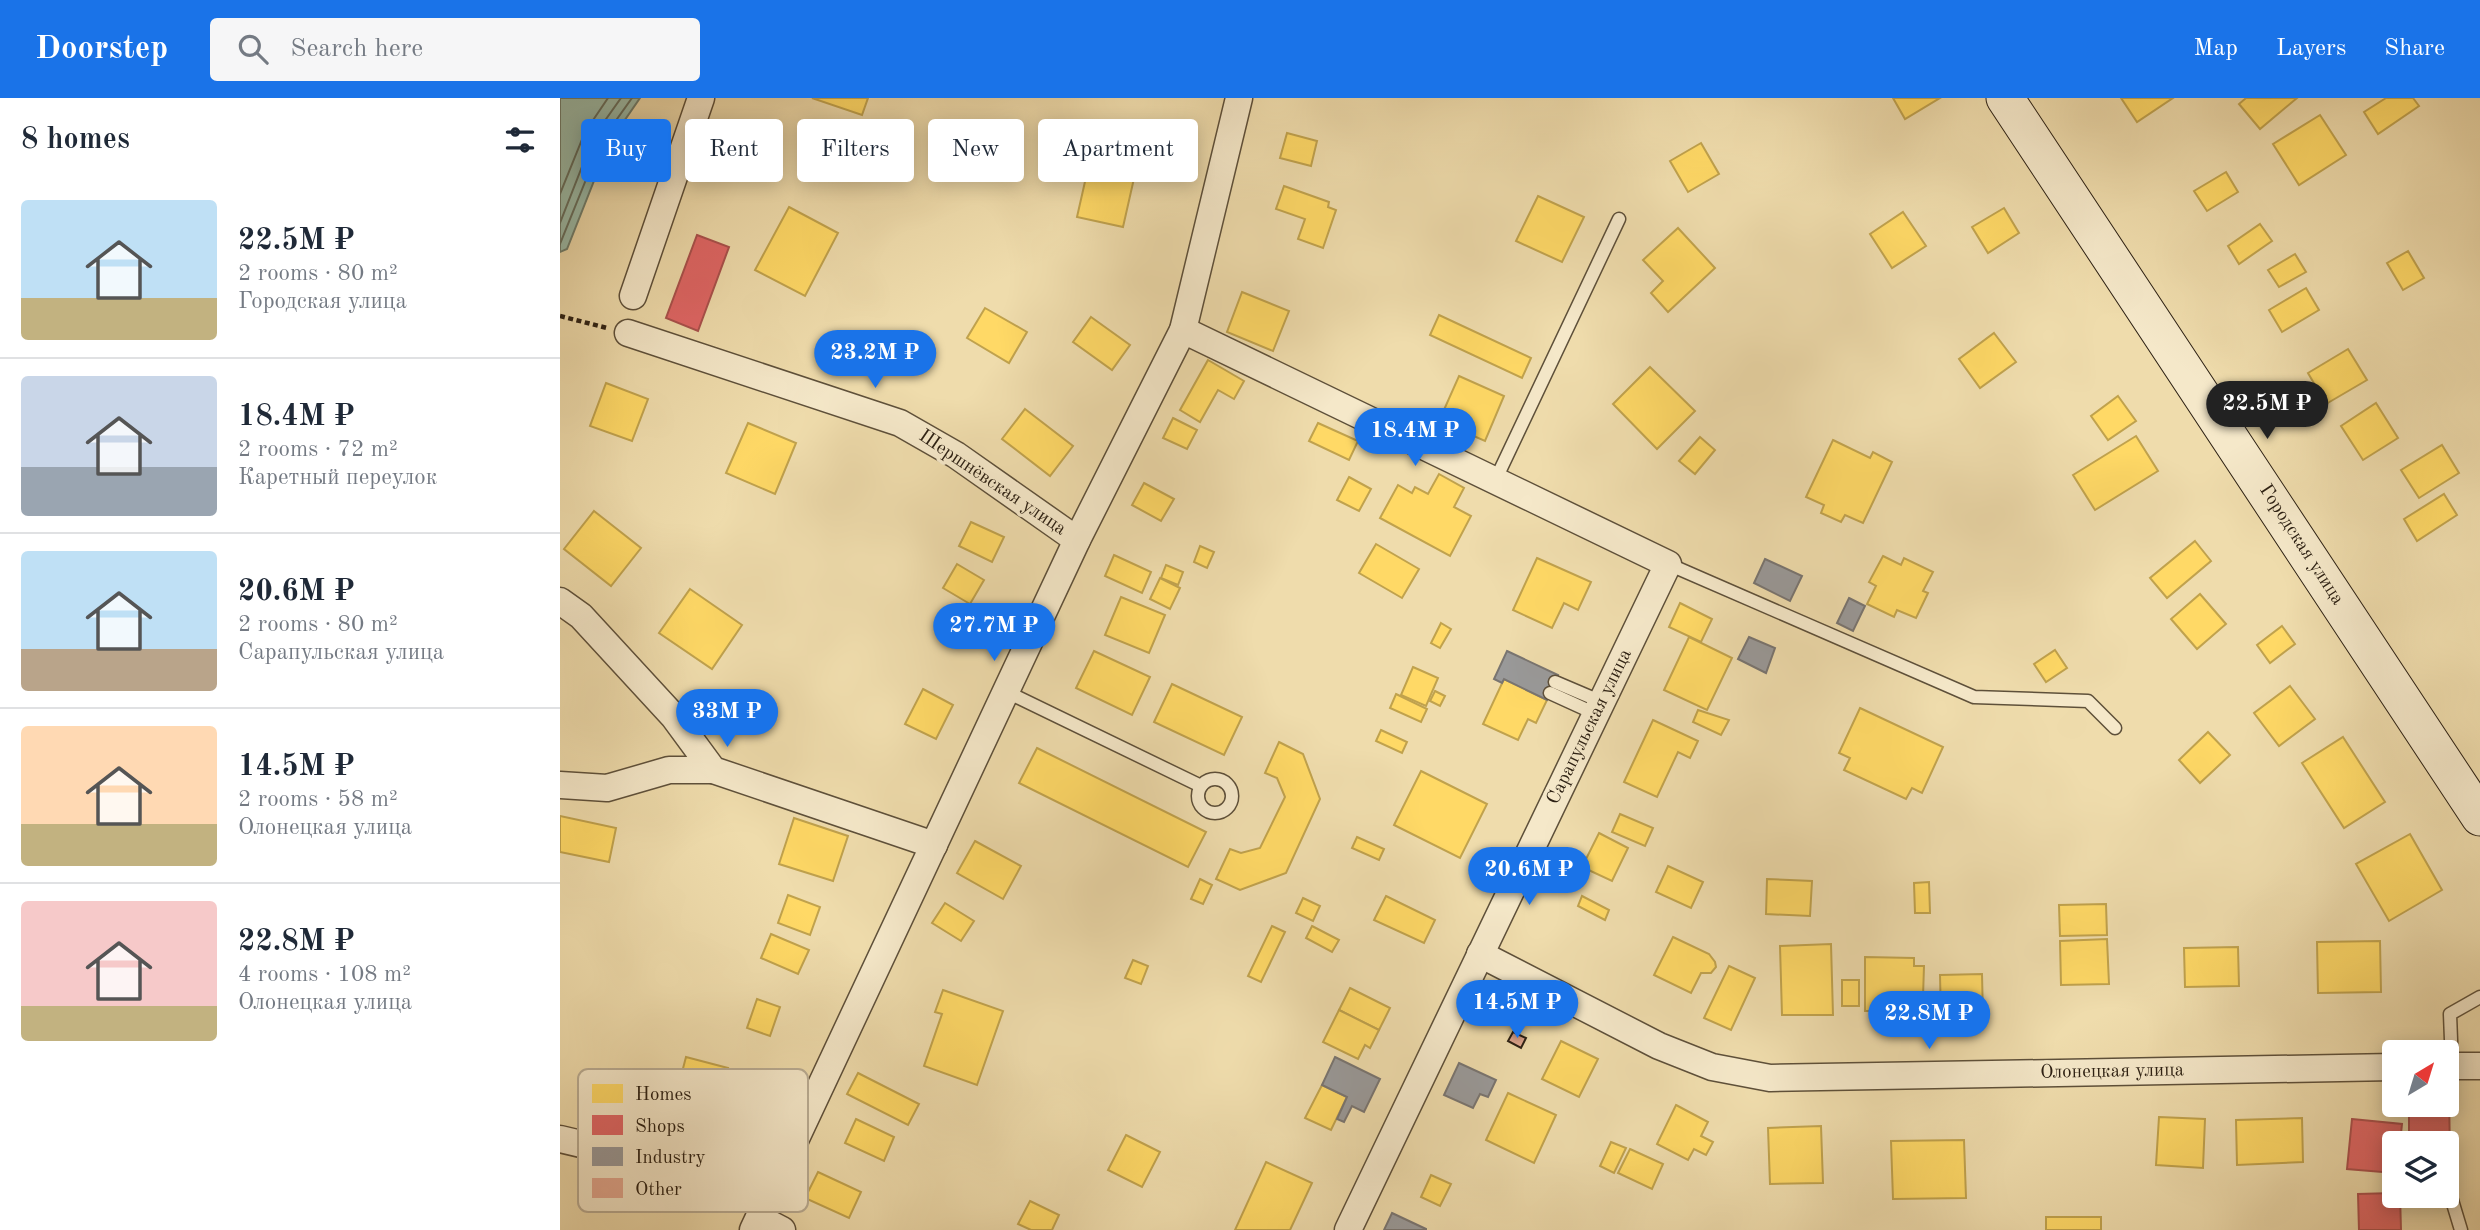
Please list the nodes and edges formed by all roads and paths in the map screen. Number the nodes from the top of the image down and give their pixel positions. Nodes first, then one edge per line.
1 (701, 98) edge
2 (1239, 98) edge
3 (2005, 98) edge
4 (1619, 219) dead end
5 (633, 296) dead end
6 (560, 316) edge
7 (1184, 330) junction
8 (628, 333) joint
9 (1495, 481) junction
10 (1077, 540) junction
11 (1668, 564) junction
12 (560, 601) edge
13 (1553, 687) dead end
14 (1007, 692) junction
15 (1599, 708) junction
16 (2115, 728) dead end
17 (713, 770) junction
18 (560, 785) edge
19 (1201, 786) dead end
20 (2480, 817) edge
21 (934, 845) junction
22 (1480, 954) junction
23 (2480, 997) edge
24 (2450, 1040) edge
25 (2459, 1066) edge
26 (2480, 1066) edge
27 (2382, 1067) edge
28 (808, 1111) edge
29 (560, 1139) edge
30 (578, 1143) edge
31 (2454, 1208) edge
32 (1348, 1230) edge
33 (2461, 1230) edge

1 - 5 street
2 - 7 street, Шершнёвская улица
3 - 20 street, Городская улица
4 - 9 lane
6 - 8 path
7 - 9 street
7 - 10 street, Шершнёвская улица
8 - 10 street, Шершнёвская улица
9 - 11 street
10 - 14 street, Шершнёвская улица
11 - 15 street, Сарапульская улица
11 - 16 lane
12 - 17 street
13 - 15 lane
14 - 19 lane
14 - 21 street, Шершнёвская улица
15 - 22 street, Сарапульская улица
17 - 18 street
17 - 21 street
21 - 28 street, Шершнёвская улица
22 - 27 street, Олонецкая улица
22 - 32 street, Сарапульская улица
23 - 24 lane
25 - 26 street
29 - 30 street
31 - 33 lane

